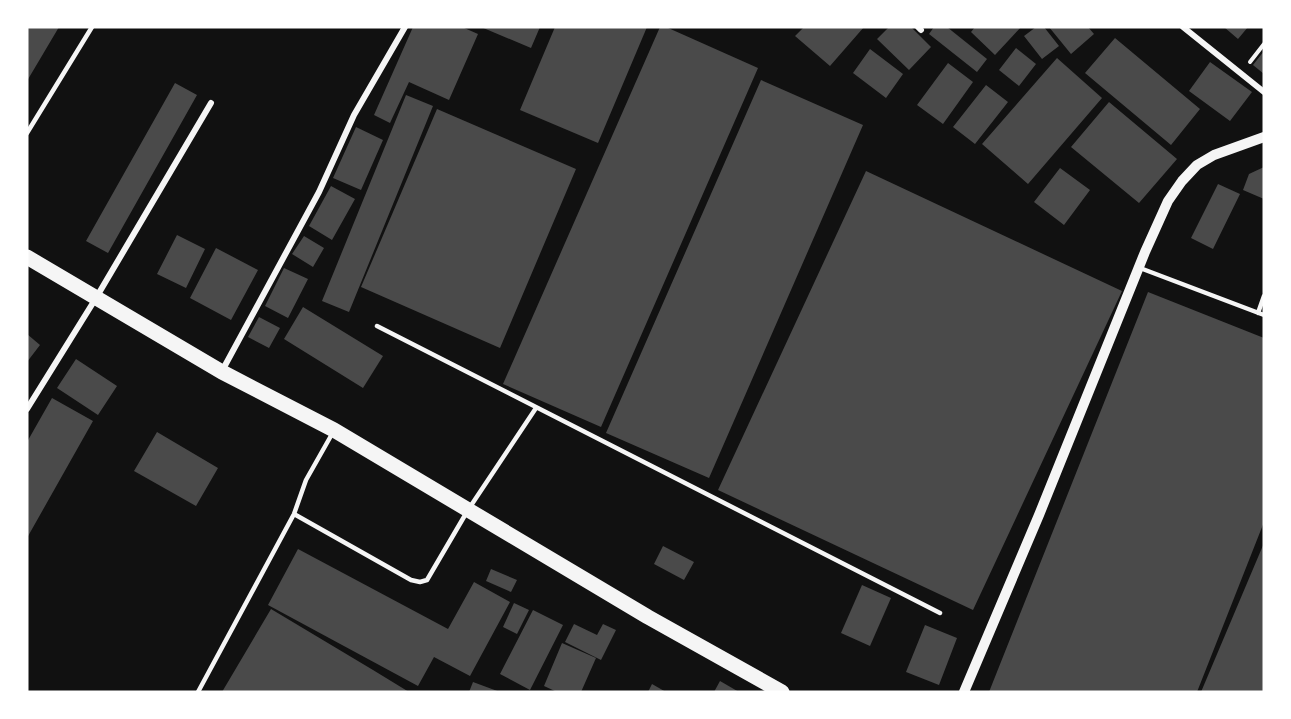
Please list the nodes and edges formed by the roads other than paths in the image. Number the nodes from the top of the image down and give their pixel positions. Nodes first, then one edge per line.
1 (92, 27) edge
2 (405, 27) edge
3 (1183, 27) edge
4 (1264, 92) edge
5 (211, 104) dead end
6 (27, 133) edge
7 (1264, 137) edge
8 (27, 257) edge
9 (1140, 268) junction
10 (1264, 296) edge
11 (96, 298) junction
12 (1261, 314) edge
13 (377, 326) dead end
14 (222, 372) junction
15 (536, 408) junction
16 (27, 409) edge
17 (334, 430) junction
18 (468, 510) junction
19 (294, 514) junction
20 (940, 613) dead end
21 (198, 692) edge
22 (782, 692) edge
23 (964, 692) edge

1 - 6 lane
2 - 14 street
3 - 4 street
5 - 11 street
7 - 9 street
8 - 11 main road
9 - 12 lane
9 - 23 street
10 - 12 lane
11 - 14 main road
11 - 16 street
13 - 15 lane
14 - 17 main road
15 - 18 lane
15 - 20 lane
17 - 18 main road
17 - 19 lane
18 - 19 lane
18 - 22 main road
19 - 21 lane

